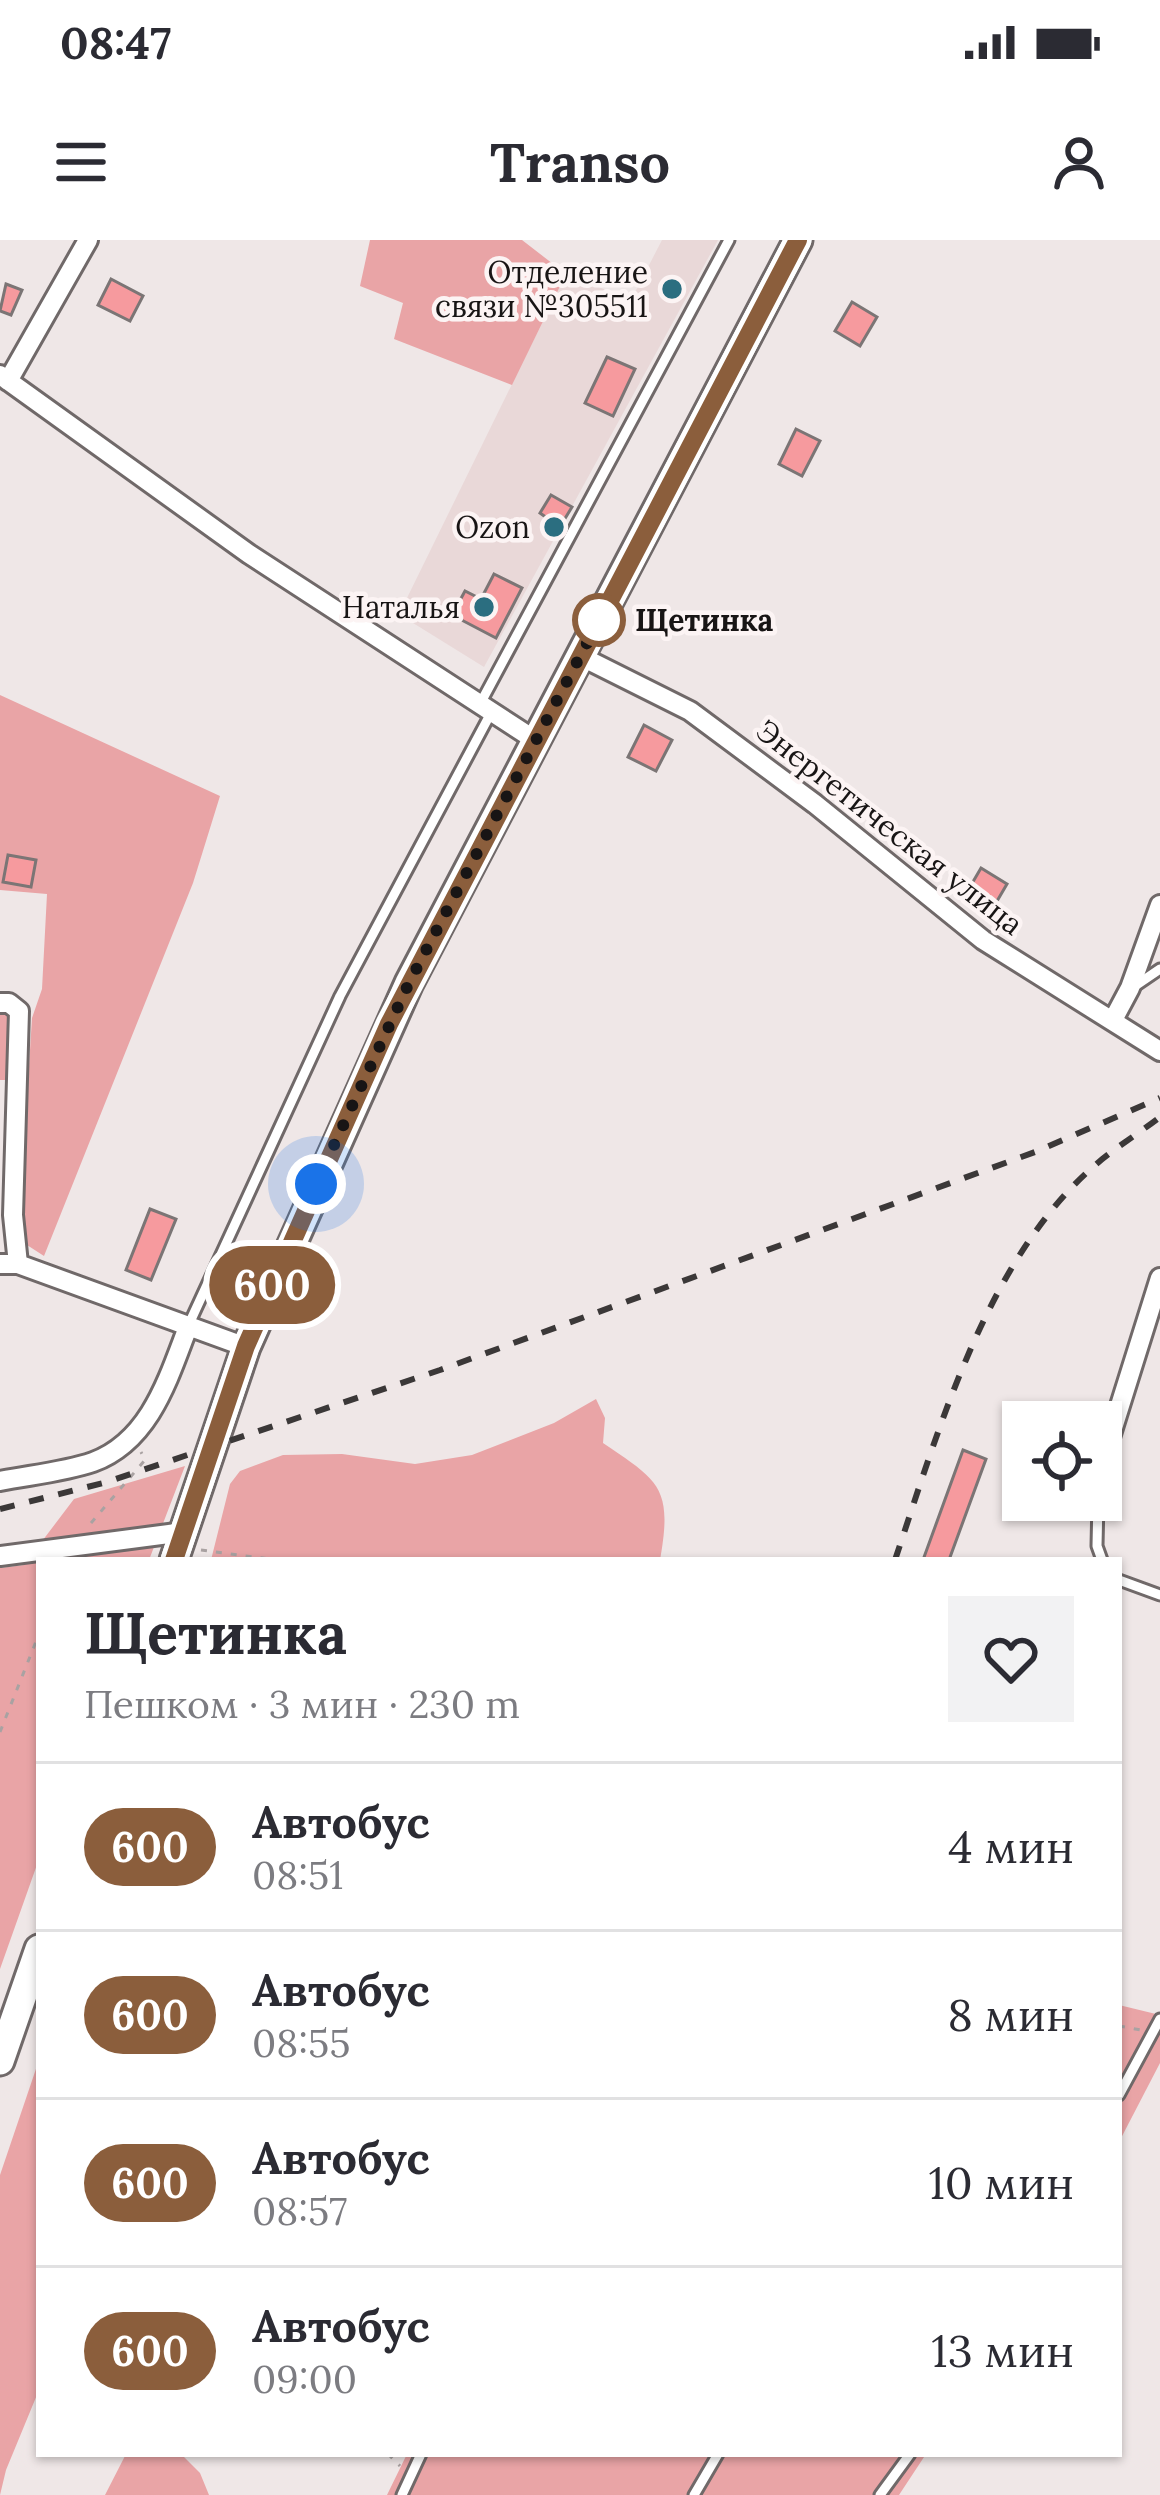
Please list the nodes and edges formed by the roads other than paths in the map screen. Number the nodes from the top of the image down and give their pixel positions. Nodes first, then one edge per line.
1 (88, 240) edge
2 (729, 240) edge
3 (799, 240) edge
4 (4, 378) edge
5 (580, 656) junction
6 (486, 708) junction
7 (535, 740) junction
8 (1160, 905) edge
9 (1160, 969) edge
10 (1130, 988) junction
11 (0, 1003) edge
12 (1112, 1020) junction
13 (1160, 1051) edge
14 (9, 1264) edge
15 (1160, 1278) edge
16 (188, 1327) junction
17 (246, 1346) junction
18 (1121, 1401) edge
19 (0, 1481) edge
20 (1098, 1521) edge
21 (179, 1546) edge
22 (0, 1556) edge
23 (1101, 1557) edge
24 (1122, 1581) edge
25 (1160, 1595) edge
26 (36, 1958) edge
27 (1160, 2019) edge
28 (0, 2061) edge
29 (1122, 2089) edge
30 (420, 2457) edge
31 (716, 2457) edge
32 (908, 2457) edge
33 (402, 2495) edge
34 (694, 2495) edge
35 (880, 2495) edge

1 - 4 street
2 - 6 lane
3 - 5 main road
4 - 6 street
5 - 7 main road
5 - 12 street, Энергетическая улица
6 - 7 street
6 - 16 lane
7 - 17 main road
8 - 10 street
9 - 10 lane
10 - 12 street
11 - 14 street
12 - 13 street, Энергетическая улица
14 - 16 street
15 - 18 street
16 - 17 street
16 - 19 street
17 - 21 main road
20 - 23 lane
21 - 22 street
24 - 25 lane
26 - 28 main road
27 - 29 lane
30 - 33 lane
31 - 34 lane
32 - 35 lane

